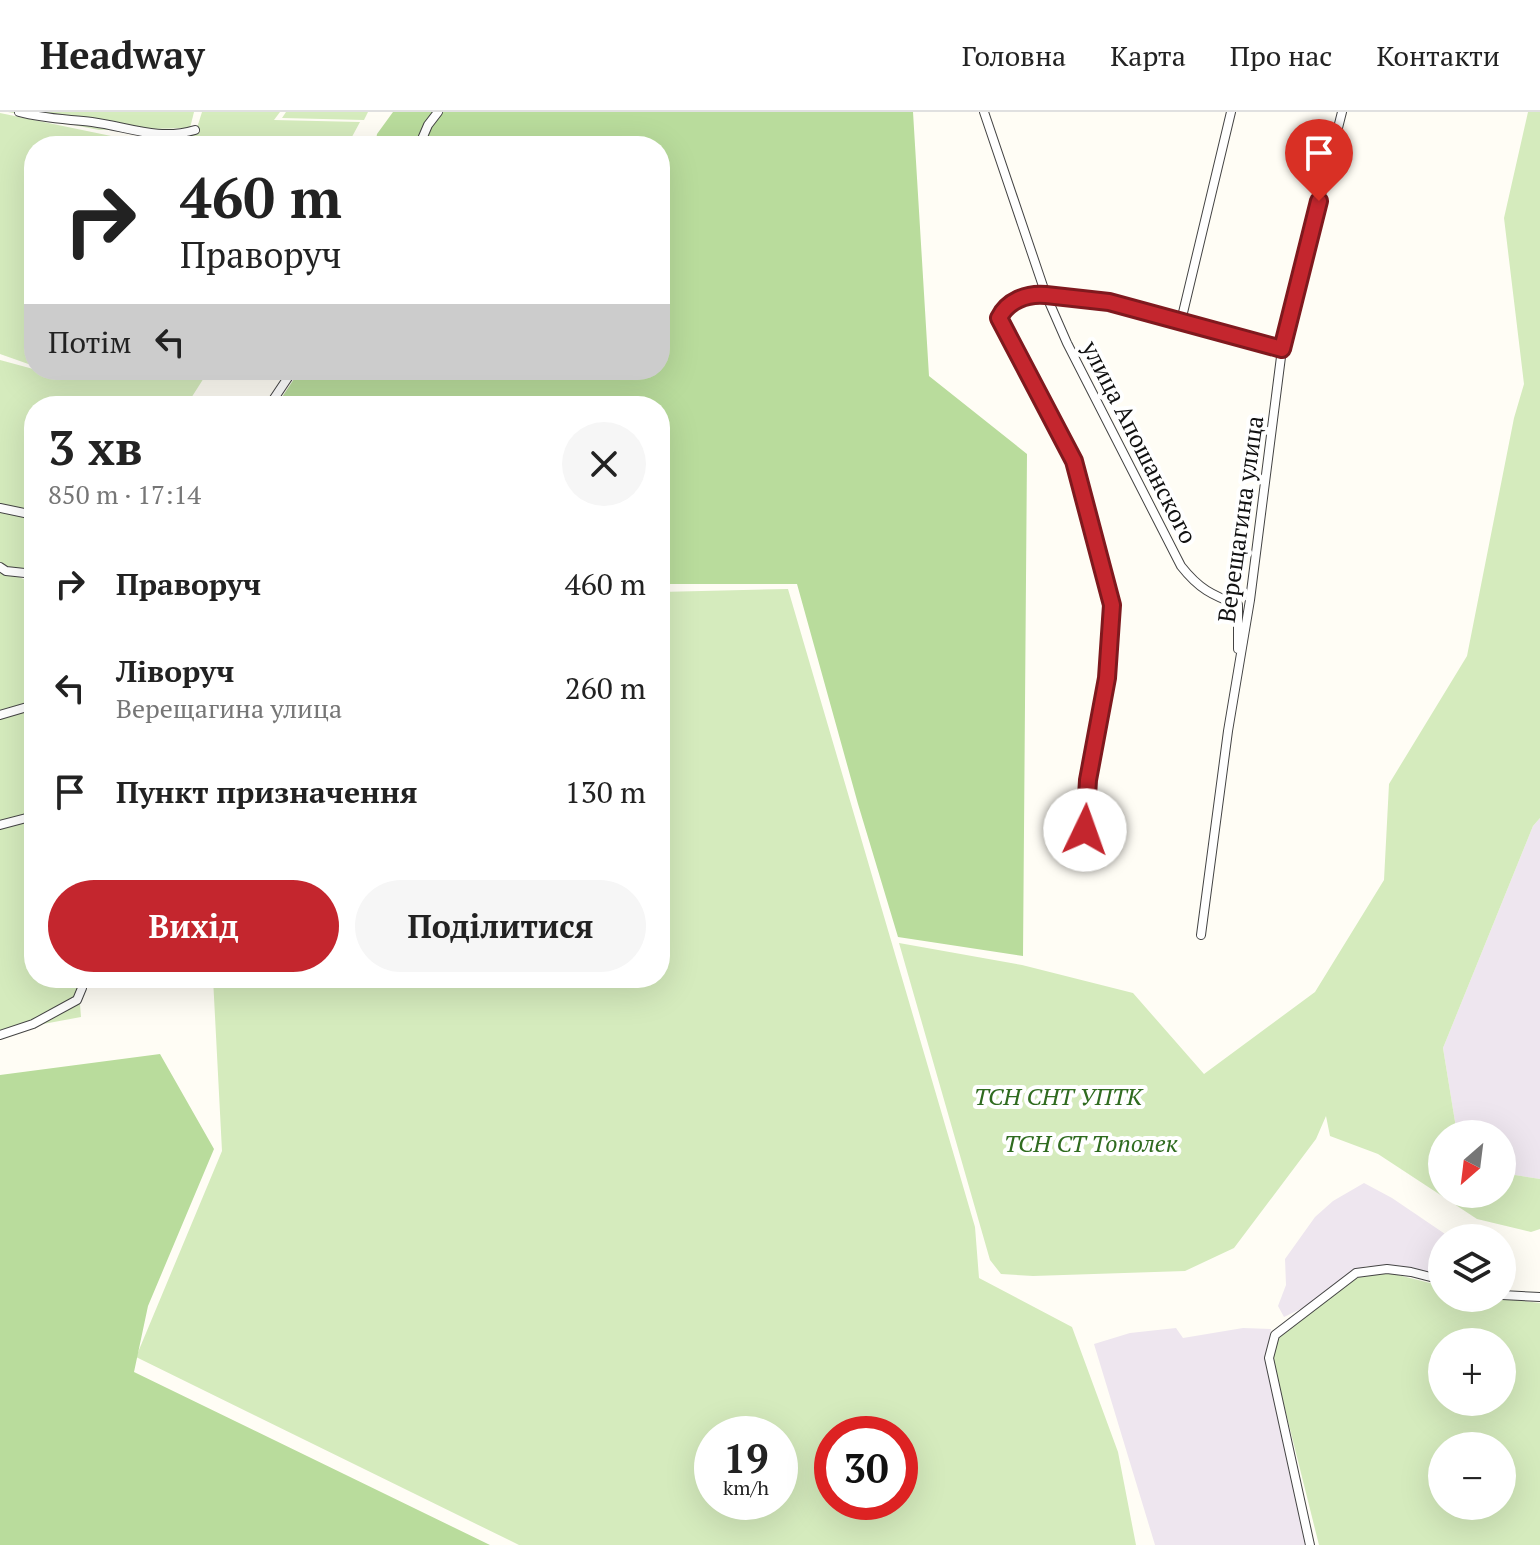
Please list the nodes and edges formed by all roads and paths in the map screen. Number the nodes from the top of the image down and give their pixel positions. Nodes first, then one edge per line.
1 (19, 112) edge
2 (438, 112) edge
3 (984, 112) edge
4 (1231, 112) edge
5 (1342, 112) edge
6 (195, 130) dead end
7 (423, 136) edge
8 (1046, 295) junction
9 (1181, 321) junction
10 (1282, 349) junction
11 (0, 508) edge
12 (24, 513) edge
13 (2, 571) edge
14 (24, 573) edge
15 (1237, 675) junction
16 (24, 708) edge
17 (0, 715) edge
18 (24, 819) edge
19 (0, 825) edge
20 (1083, 860) dead end
21 (1201, 935) dead end
22 (82, 988) edge
23 (0, 1035) edge
24 (1428, 1276) edge
25 (1516, 1296) edge
26 (1540, 1297) edge
27 (1310, 1545) edge

1 - 6 street
2 - 7 street
3 - 8 street, улица Апошанского
4 - 9 street
5 - 10 street, Верещагина улица
8 - 9 street
8 - 15 street, улица Апошанского
8 - 20 street
9 - 10 street
10 - 15 street, Верещагина улица
11 - 12 street
13 - 14 street
15 - 21 street, Верещагина улица
16 - 17 street
18 - 19 street
22 - 23 street
24 - 27 street
25 - 26 street

